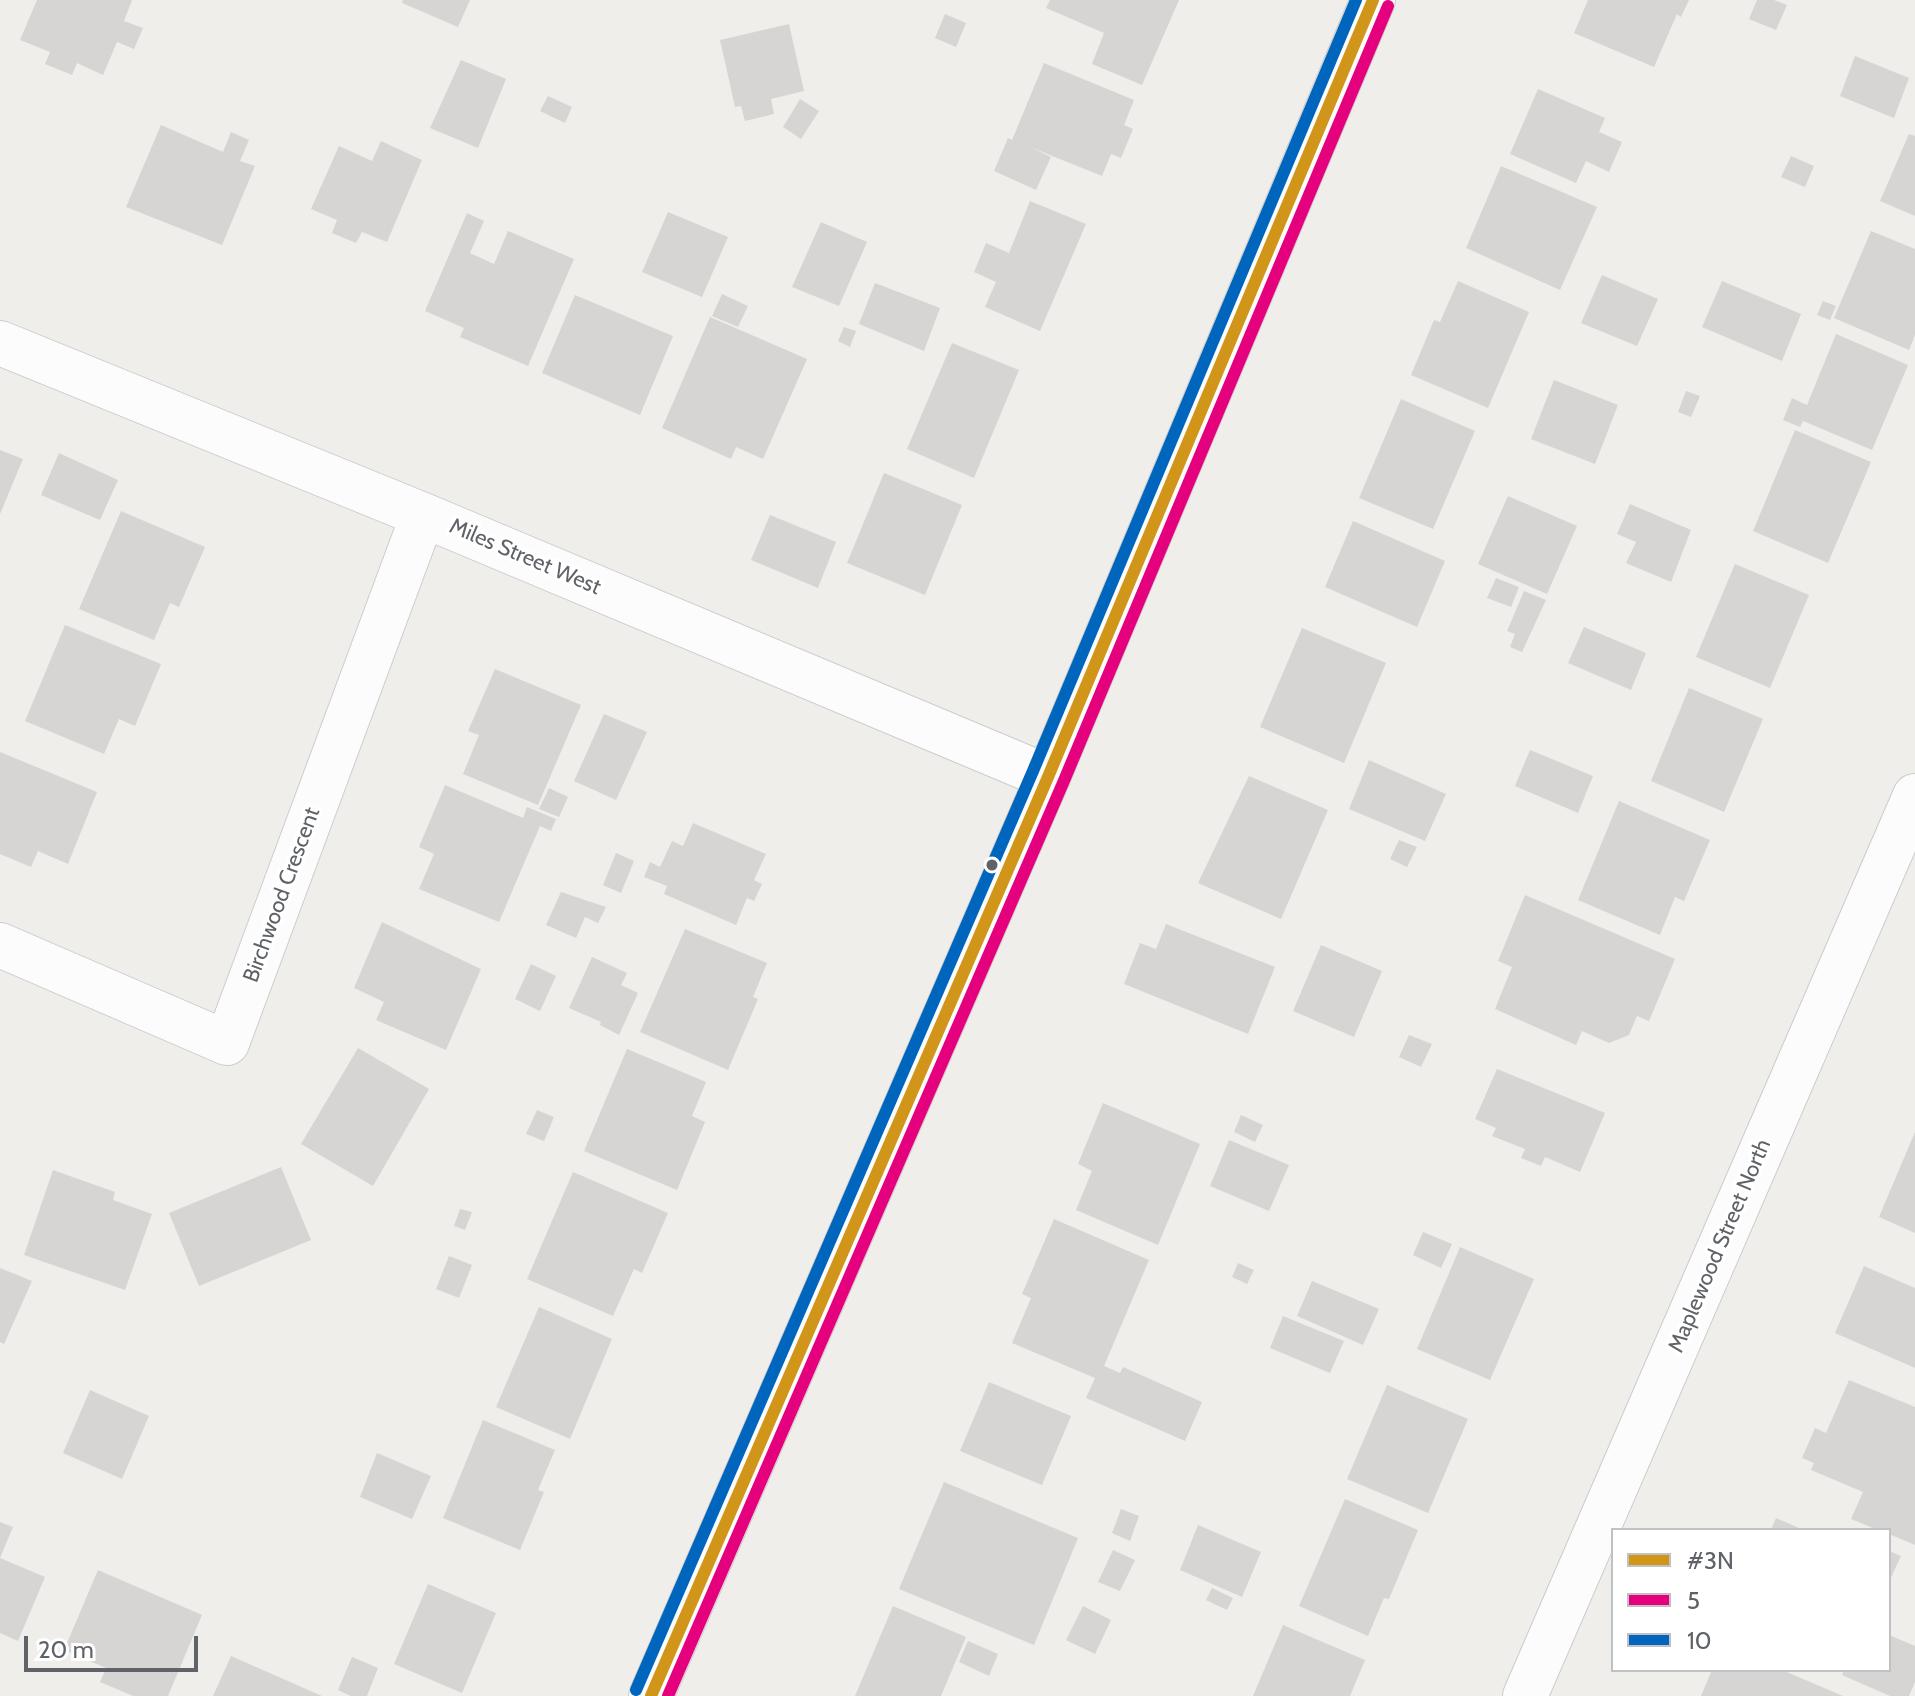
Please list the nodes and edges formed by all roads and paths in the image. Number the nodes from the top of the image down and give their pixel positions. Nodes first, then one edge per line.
1 (1373, 0) edge
2 (0, 343) edge
3 (423, 515) junction
4 (1048, 777) junction
5 (1915, 796) edge
6 (0, 945) edge
7 (651, 1696) edge
8 (1525, 1696) edge

1 - 4 street
2 - 3 street, Miles Street West
3 - 4 street, Miles Street West
3 - 6 street, Birchwood Crescent
4 - 7 street
5 - 8 street, Maplewood Street North

